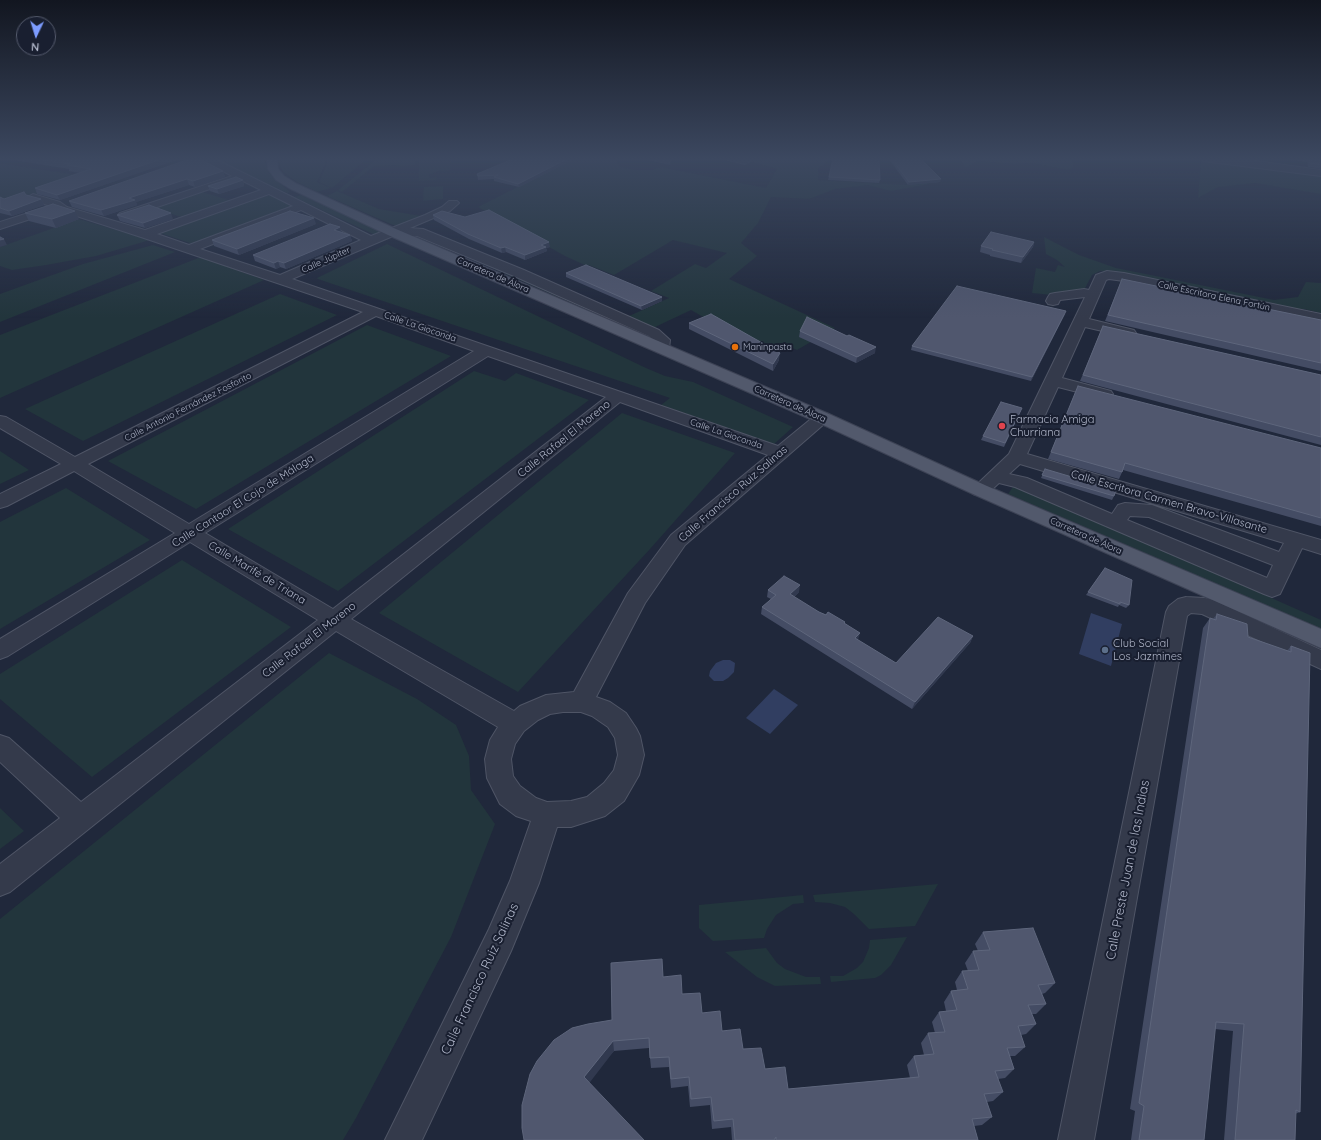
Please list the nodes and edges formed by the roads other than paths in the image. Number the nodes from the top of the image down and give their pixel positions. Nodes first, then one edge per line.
1 (44, 211) edge
2 (70, 211) edge
3 (137, 211) edge
4 (210, 211) edge
5 (288, 211) edge
6 (313, 211) edge
7 (347, 211) edge
8 (441, 211) edge
9 (105, 222) junction
10 (336, 222) junction
11 (0, 226) edge
12 (322, 227) edge
13 (392, 232) junction
14 (145, 234) junction
15 (371, 240) junction
16 (188, 249) junction
17 (253, 255) edge
18 (232, 264) junction
19 (281, 279) junction
20 (1093, 295) junction
21 (1053, 301) dead end
22 (375, 311) junction
23 (1321, 318) edge
24 (1081, 322) junction
25 (1142, 336) edge
26 (486, 350) junction
27 (1053, 381) junction
28 (618, 396) junction
29 (1123, 398) edge
30 (823, 418) junction
31 (0, 421) edge
32 (780, 452) junction
33 (1017, 457) junction
34 (75, 464) junction
35 (995, 477) junction
36 (980, 490) junction
37 (0, 502) edge
38 (1116, 522) junction
39 (190, 534) junction
40 (1296, 539) junction
41 (1321, 547) edge
42 (1285, 562) junction
43 (335, 620) junction
44 (1321, 639) edge
45 (0, 650) edge
46 (1321, 660) edge
47 (581, 702) junction
48 (515, 724) junction
49 (0, 746) edge
50 (548, 815) junction
51 (80, 820) junction
52 (0, 882) edge
53 (403, 1140) edge
54 (1076, 1140) edge

1 - 11 street
2 - 9 street, Calle La Gioconda
3 - 9 street
4 - 14 street
5 - 16 street
6 - 10 street
7 - 13 main road, Carretera de Álora
8 - 13 street, Calle Júpiter
9 - 14 street, Calle La Gioconda
10 - 12 street
10 - 15 street
13 - 15 street, Calle Júpiter
13 - 30 main road, Carretera de Álora
14 - 16 street, Calle La Gioconda
15 - 19 street, Calle Júpiter
16 - 18 street, Calle La Gioconda
17 - 18 street
18 - 19 street, Calle La Gioconda
19 - 22 street, Calle La Gioconda
20 - 21 street
20 - 23 street, Calle Escritora Elena Fortún
20 - 24 street
22 - 26 street, Calle La Gioconda
22 - 34 street, Calle Antonio Fernández Fosforito
24 - 25 street
24 - 27 street
26 - 28 street, Calle La Gioconda
26 - 39 street, Calle Cantaor El Cojo de Málaga
27 - 29 street
27 - 33 street
28 - 32 street, Calle La Gioconda
28 - 43 street, Calle Rafael El Moreno
30 - 32 street, Calle Francisco Ruiz Salinas
30 - 36 main road, Carretera de Álora
31 - 34 street, Calle Marifé de Triana
32 - 47 street, Calle Francisco Ruiz Salinas
33 - 35 street
33 - 40 street, Calle Escritora Carmen Bravo-Villasante
34 - 37 street, Calle Antonio Fernández Fosforito
34 - 39 street, Calle Marifé de Triana
35 - 36 street
35 - 38 street
36 - 44 main road, Carretera de Álora
38 - 42 street
38 - 42 street
39 - 43 street, Calle Marifé de Triana
39 - 45 street, Calle Cantaor El Cojo de Málaga
40 - 41 street, Calle Escritora Carmen Bravo-Villasante
40 - 42 street
43 - 48 street, Calle Marifé de Triana
43 - 51 street, Calle Rafael El Moreno
46 - 54 street, Calle Preste Juan de las Indias
47 - 48 street
47 - 50 street
48 - 50 street
49 - 51 street
50 - 53 street, Calle Francisco Ruiz Salinas
51 - 52 street, Calle Rafael El Moreno

